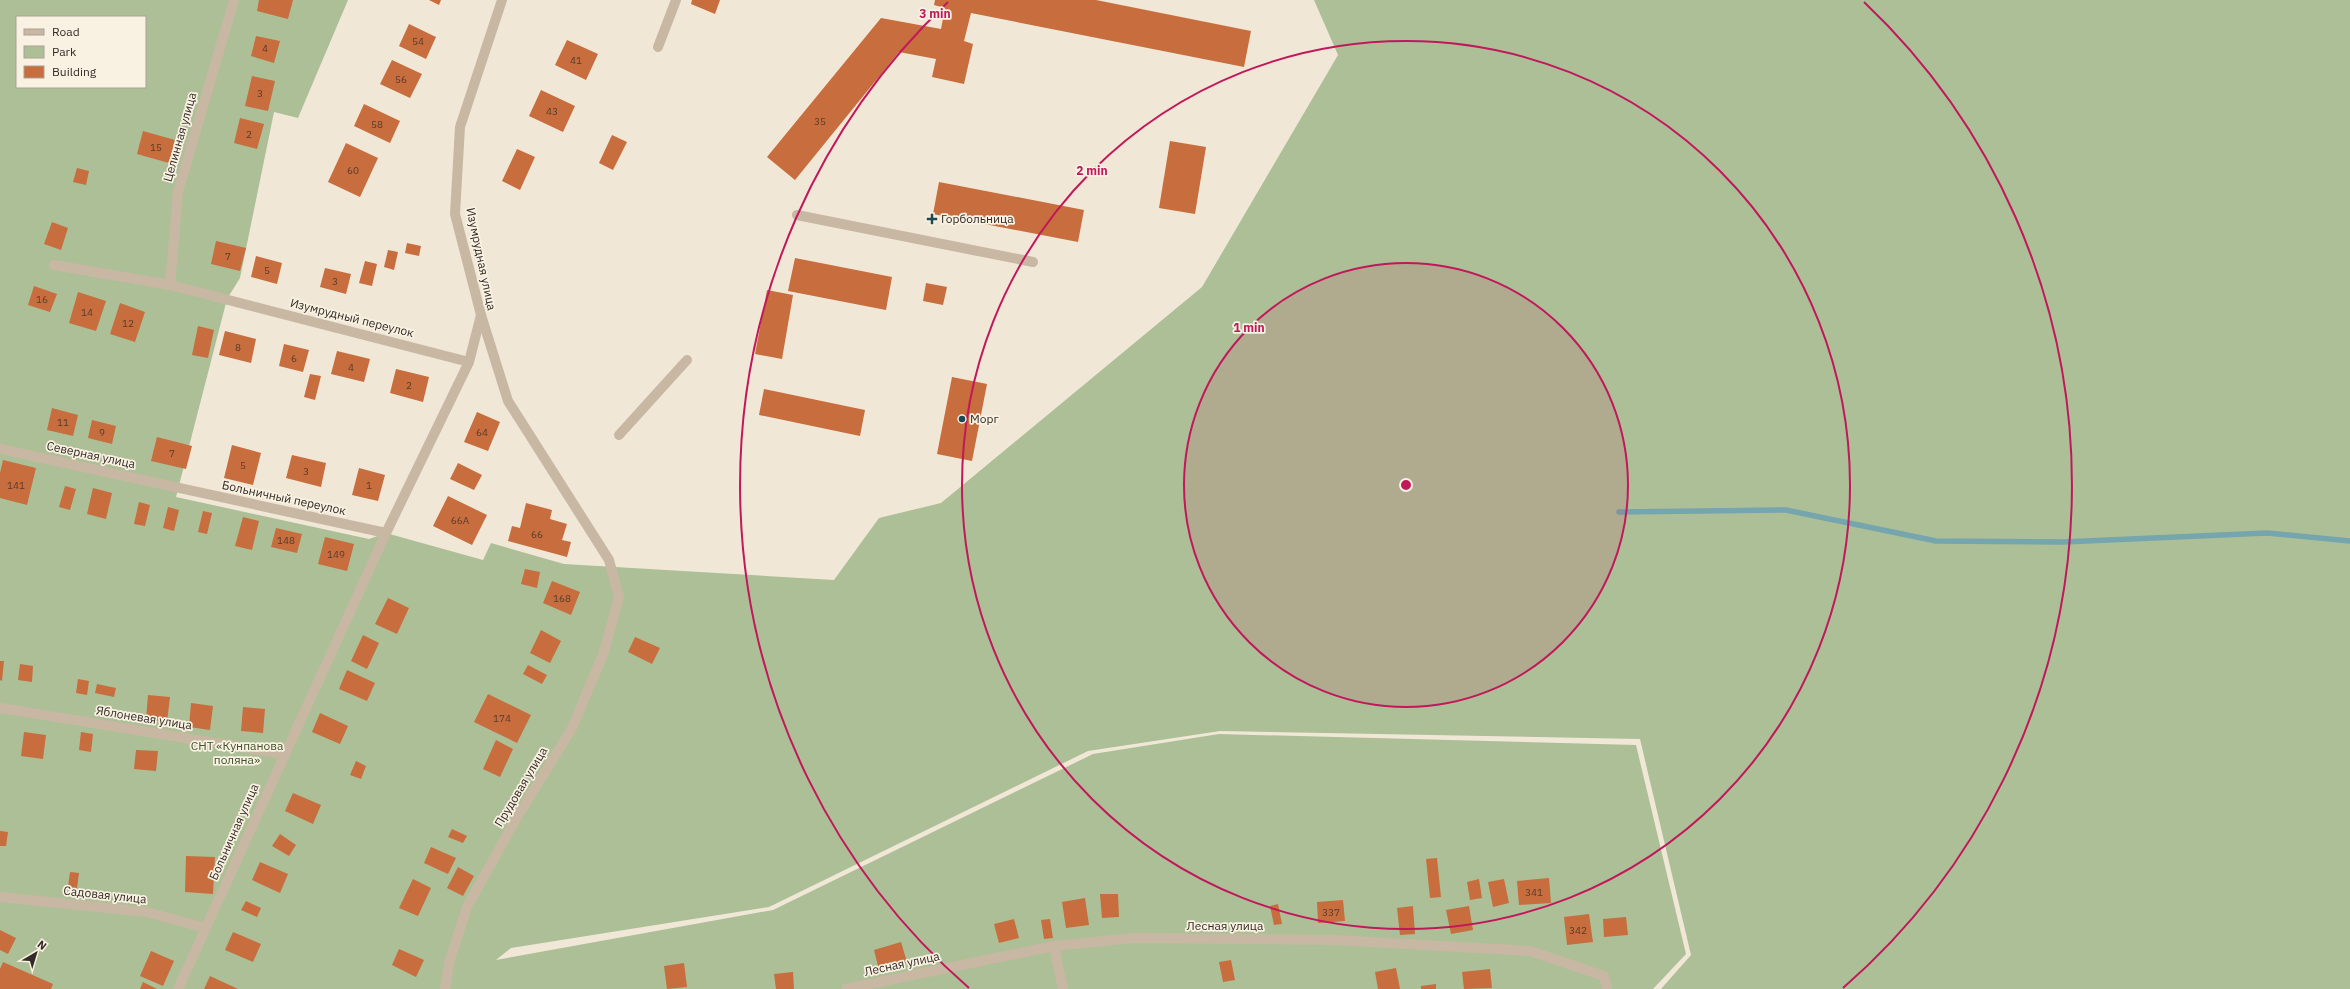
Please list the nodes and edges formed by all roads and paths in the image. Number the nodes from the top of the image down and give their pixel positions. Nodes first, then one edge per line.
1 (234, 0) edge
2 (502, 0) edge
3 (676, 0) edge
4 (658, 47) dead end
5 (797, 215) dead end
6 (1033, 262) dead end
7 (54, 265) dead end
8 (170, 285) junction
9 (481, 314) junction
10 (687, 360) dead end
11 (470, 362) junction
12 (619, 435) dead end
13 (0, 449) edge
14 (177, 488) joint
15 (386, 534) junction
16 (0, 708) edge
17 (284, 754) junction
18 (0, 897) edge
19 (206, 928) junction
20 (1054, 946) junction
21 (178, 989) edge
22 (445, 989) edge
23 (846, 989) edge
24 (1063, 989) edge
25 (1607, 989) edge

1 - 8 street, Целинная улица
2 - 9 street, Изумрудная улица
3 - 4 street
5 - 6 street
7 - 8 street
8 - 11 street, Изумрудный переулок
9 - 11 street, Изумрудная улица
9 - 22 street, Прудовая улица
10 - 12 street
11 - 15 street, Изумрудная улица
13 - 14 street, Северная улица
14 - 15 street, Больничный переулок
15 - 17 street, Больничная улица
16 - 17 street, Яблоневая улица
17 - 19 street, Больничная улица
18 - 19 street, Садовая улица
19 - 21 street, Больничная улица
20 - 23 street, Лесная улица
20 - 24 street
20 - 25 street, Лесная улица

